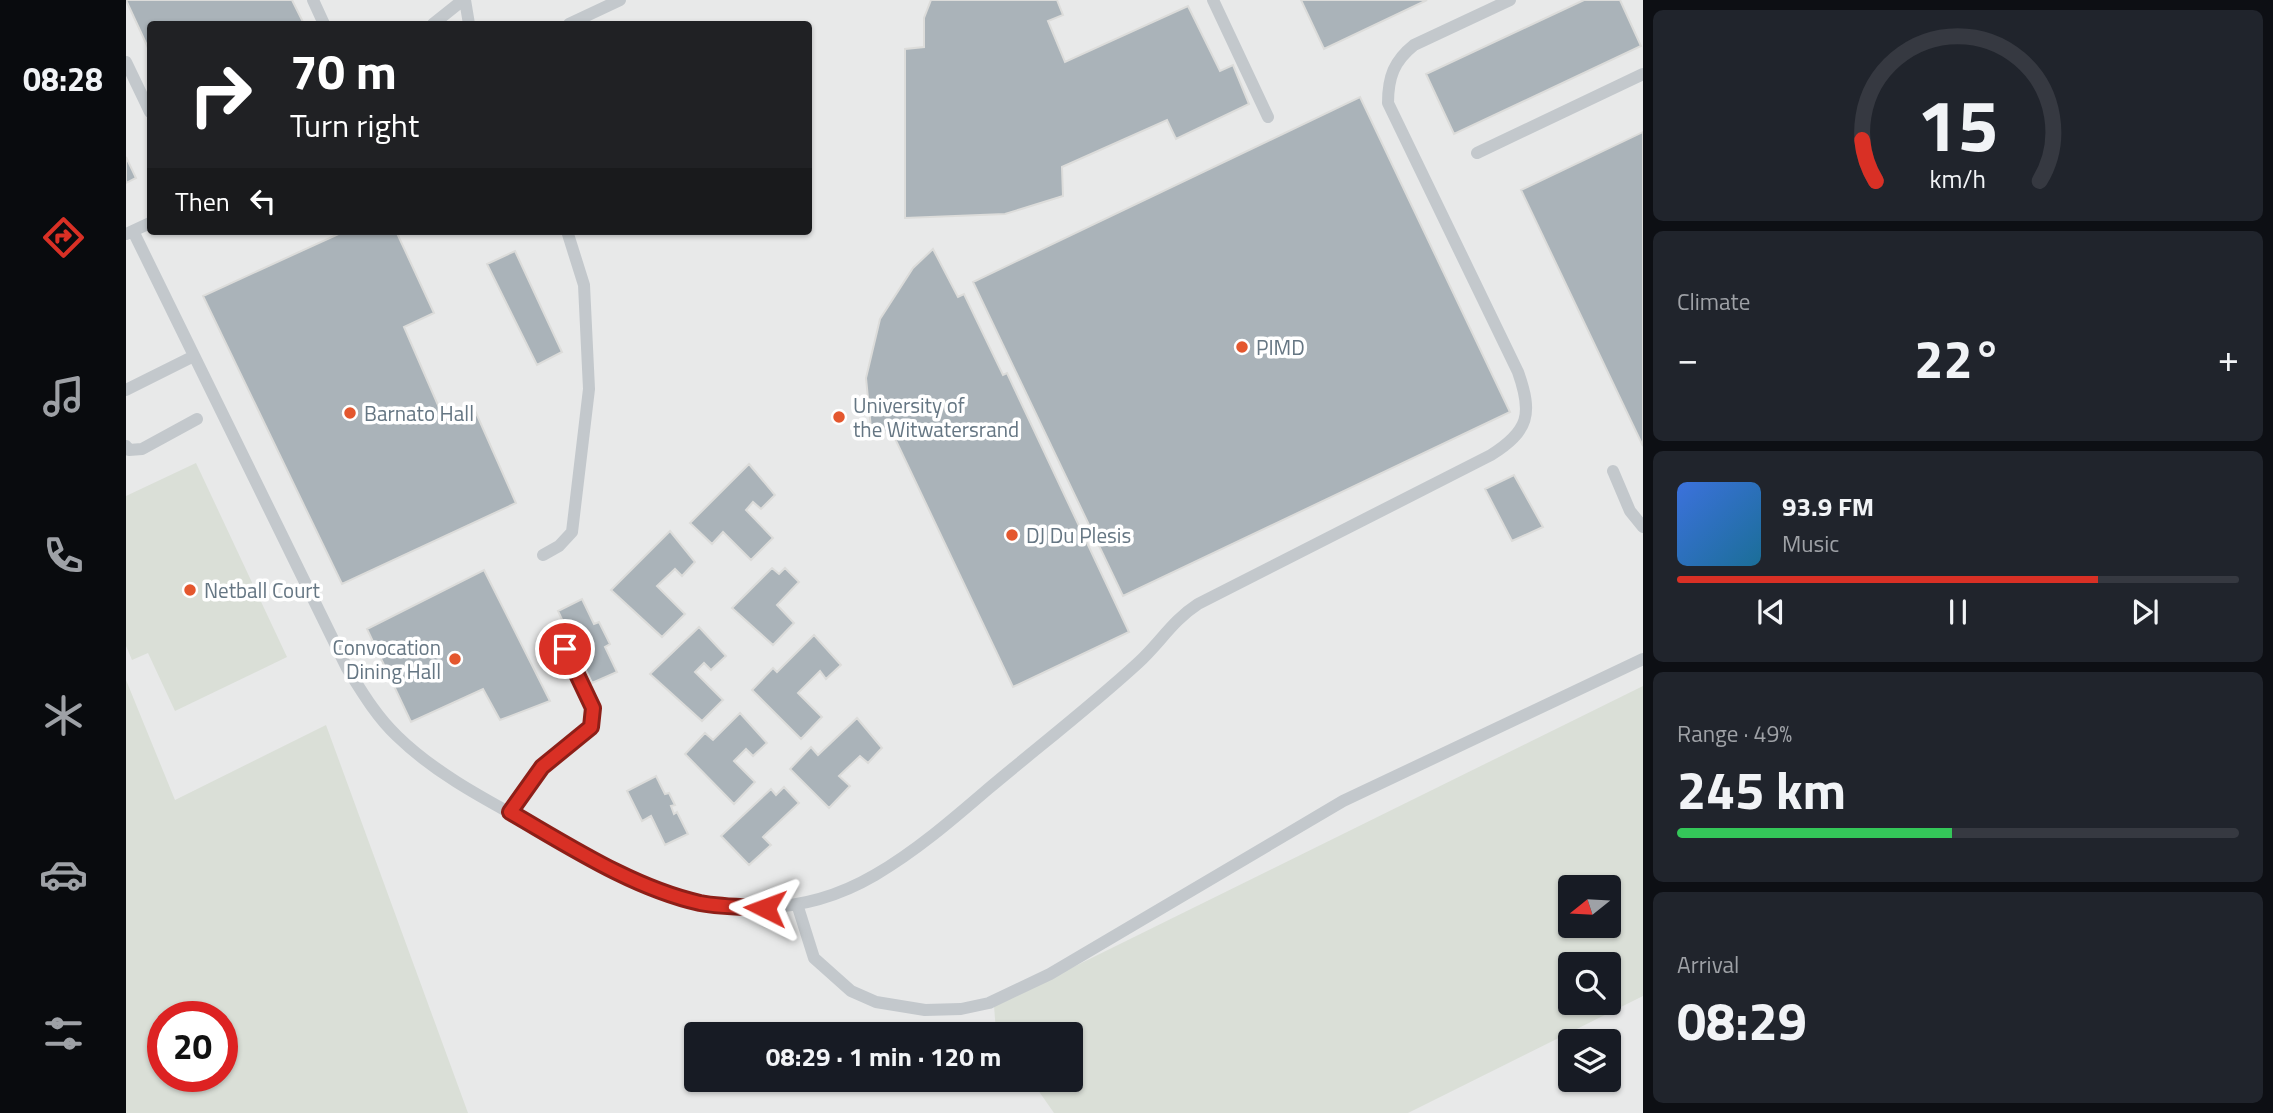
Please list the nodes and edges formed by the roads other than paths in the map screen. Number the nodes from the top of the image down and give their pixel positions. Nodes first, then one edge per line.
1 (313, 0) edge
2 (464, 0) edge
3 (620, 0) edge
4 (1213, 0) edge
5 (1510, 0) edge
6 (323, 21) edge
7 (437, 21) edge
8 (468, 21) edge
9 (575, 21) edge
10 (126, 62) edge
11 (1643, 74) edge
12 (147, 106) edge
13 (1268, 117) dead end
14 (1477, 153) dead end
15 (147, 224) edge
16 (129, 233) edge
17 (568, 235) edge
18 (194, 356) junction
19 (126, 390) edge
20 (197, 419) dead end
21 (126, 446) edge
22 (1613, 471) dead end
23 (1643, 527) edge
24 (542, 555) dead end
25 (556, 630) dead end
26 (1643, 659) edge
27 (510, 812) junction
28 (797, 904) junction

1 - 6 lane
2 - 7 lane
2 - 8 lane
3 - 9 lane
4 - 13 lane
5 - 28 lane
10 - 12 lane
11 - 14 lane
15 - 16 lane
16 - 18 lane
17 - 24 lane
18 - 19 lane
18 - 27 lane
20 - 21 lane
22 - 23 lane
25 - 27 lane
26 - 28 lane
27 - 28 lane

